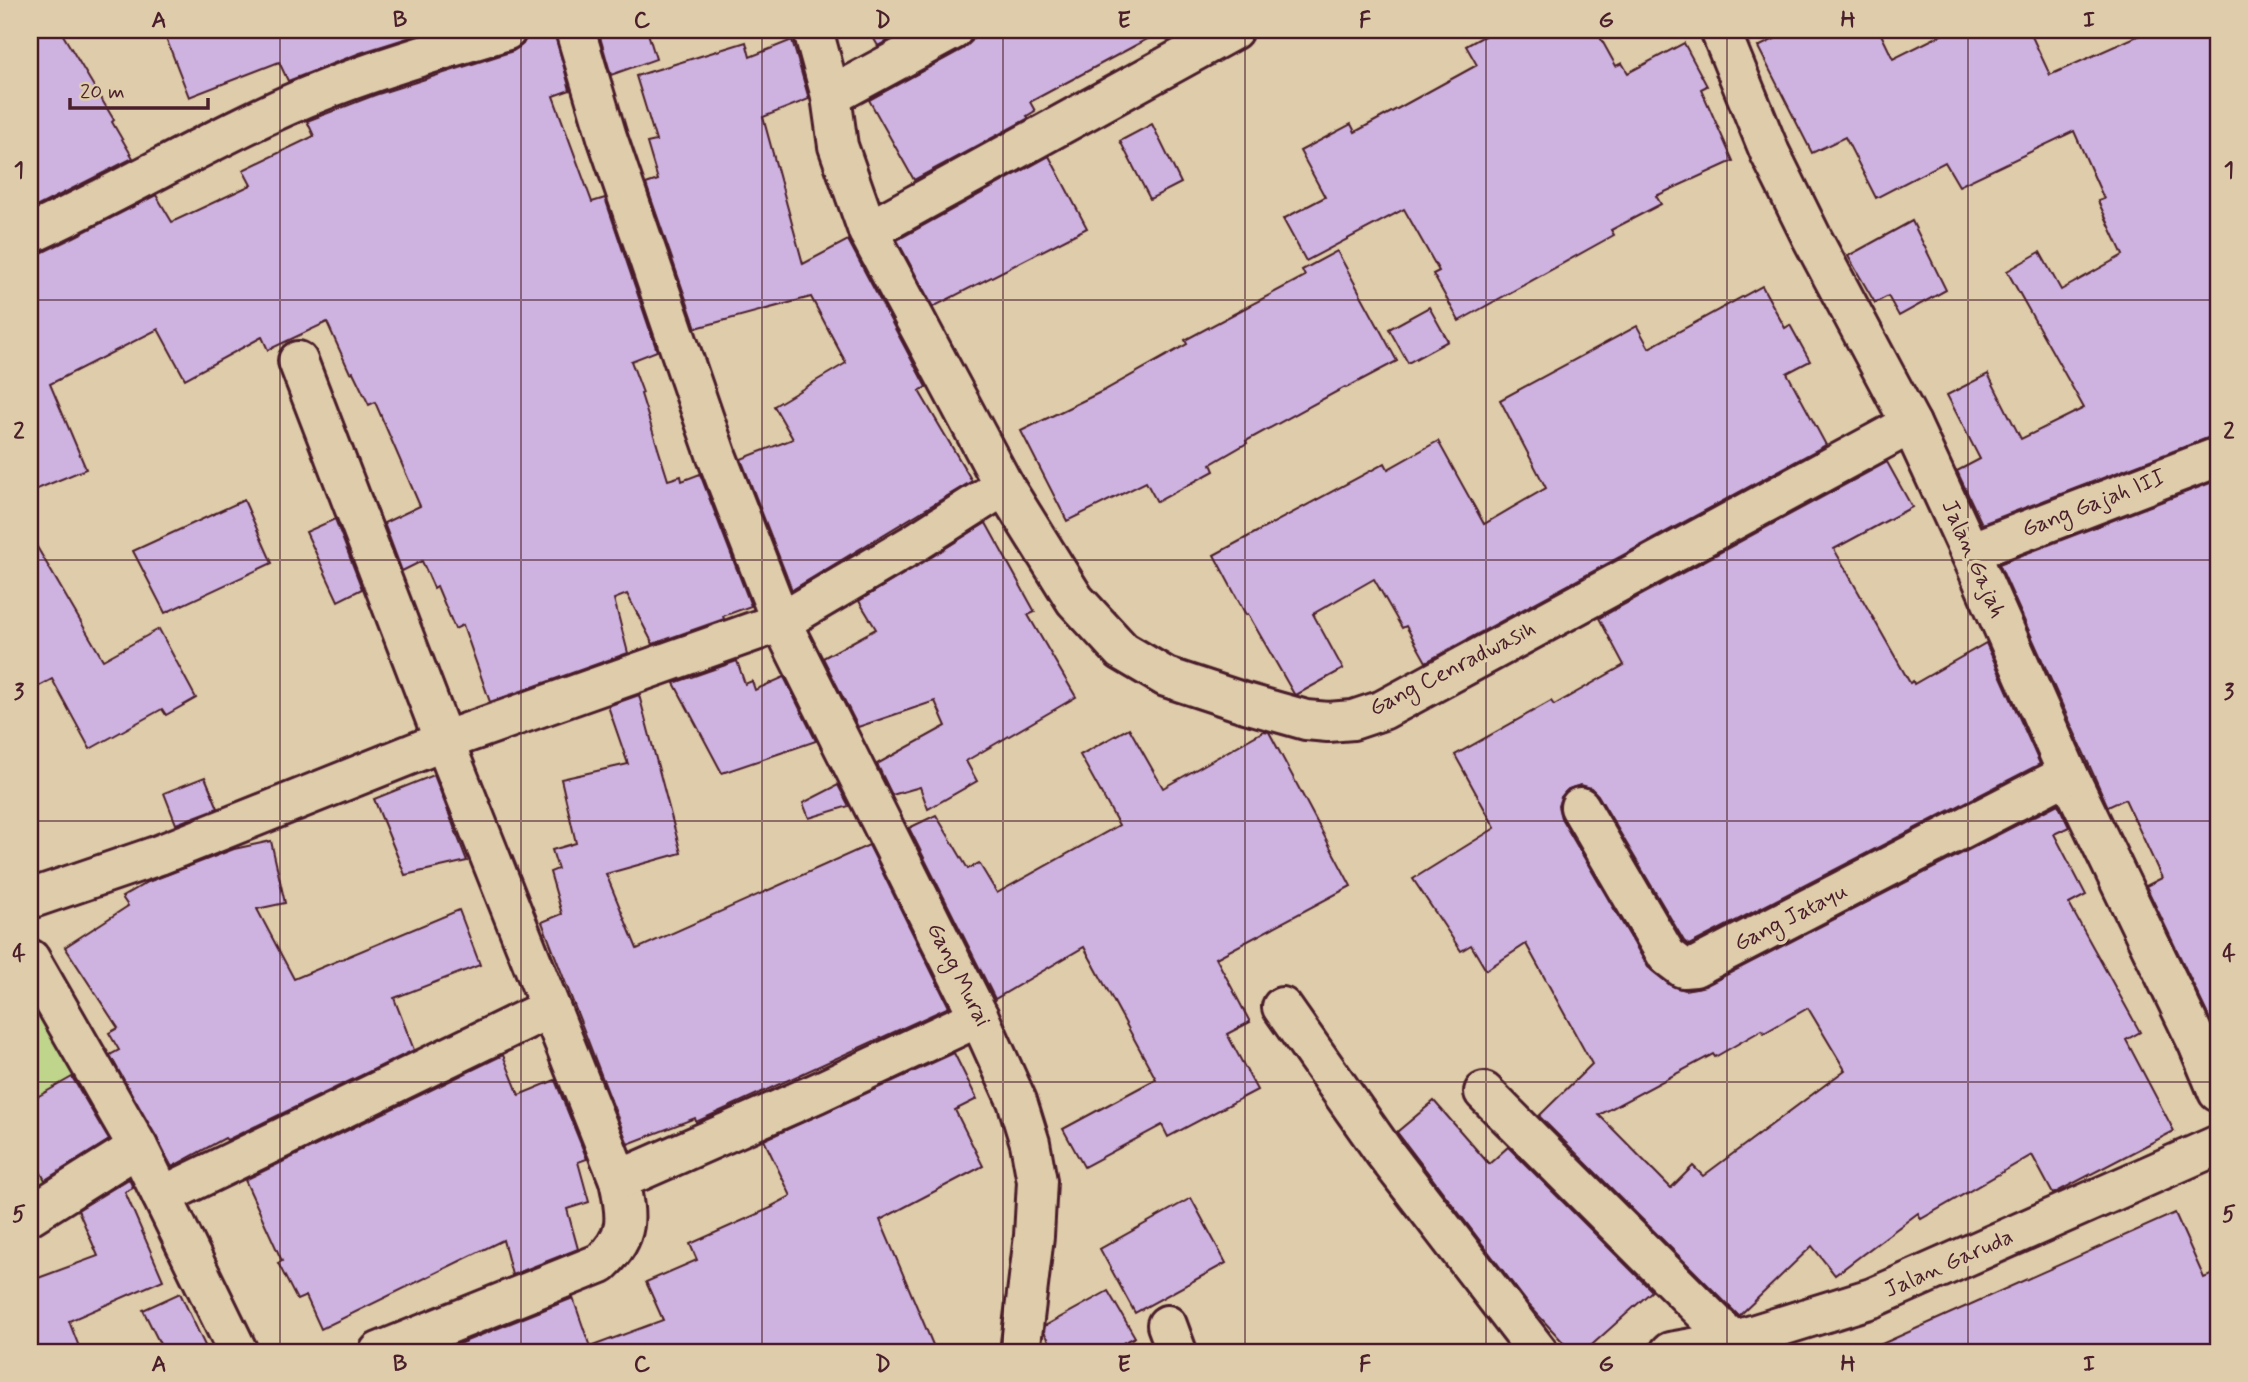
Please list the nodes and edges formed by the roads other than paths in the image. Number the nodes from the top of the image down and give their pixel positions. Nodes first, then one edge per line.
1 (507, 30) edge
2 (575, 30) edge
3 (813, 30) edge
4 (953, 30) edge
5 (1233, 30) edge
6 (1726, 32) edge
7 (831, 96) junction
8 (868, 231) junction
9 (30, 234) edge
10 (298, 361) dead end
11 (1911, 424) junction
12 (2218, 457) edge
13 (1004, 485) junction
14 (1970, 552) junction
15 (781, 622) junction
16 (444, 741) junction
17 (2068, 774) junction
18 (1580, 807) dead end
19 (30, 899) edge
20 (30, 958) edge
21 (1282, 1007) dead end
22 (551, 1008) junction
23 (979, 1017) junction
24 (2208, 1041) edge
25 (1484, 1092) dead end
26 (2218, 1092) edge
27 (2218, 1145) edge
28 (138, 1147) junction
29 (620, 1180) junction
30 (162, 1196) junction
31 (30, 1215) edge
32 (1733, 1341) junction
33 (239, 1352) edge
34 (379, 1352) edge
35 (1020, 1352) edge
36 (1538, 1352) edge
37 (1670, 1352) edge

1 - 9 street
2 - 15 street, Gang Murai
3 - 7 street, Gang Cenradwasih
4 - 7 street
5 - 8 street
6 - 11 street, Jalan Gajah
7 - 8 street, Gang Cenradwasih
8 - 13 street, Gang Cenradwasih
10 - 16 street
11 - 13 street, Gang Cenradwasih
11 - 14 street, Jalan Gajah
12 - 14 street, Gang Gajah III
13 - 15 street
14 - 17 street, Jalan Gajah
15 - 16 street
15 - 23 street, Gang Murai
16 - 19 street
16 - 22 street
17 - 18 street, Gang Jatayu
17 - 24 street, Jalan Gajah
20 - 28 street
21 - 36 street
22 - 29 street
22 - 30 street
23 - 29 street
23 - 35 street, Gang Murai
24 - 26 street, Jalan Gajah
25 - 32 street
27 - 32 street, Jalan Garuda
28 - 30 street
28 - 31 street
29 - 34 street
30 - 33 street
32 - 37 street, Jalan Garuda

